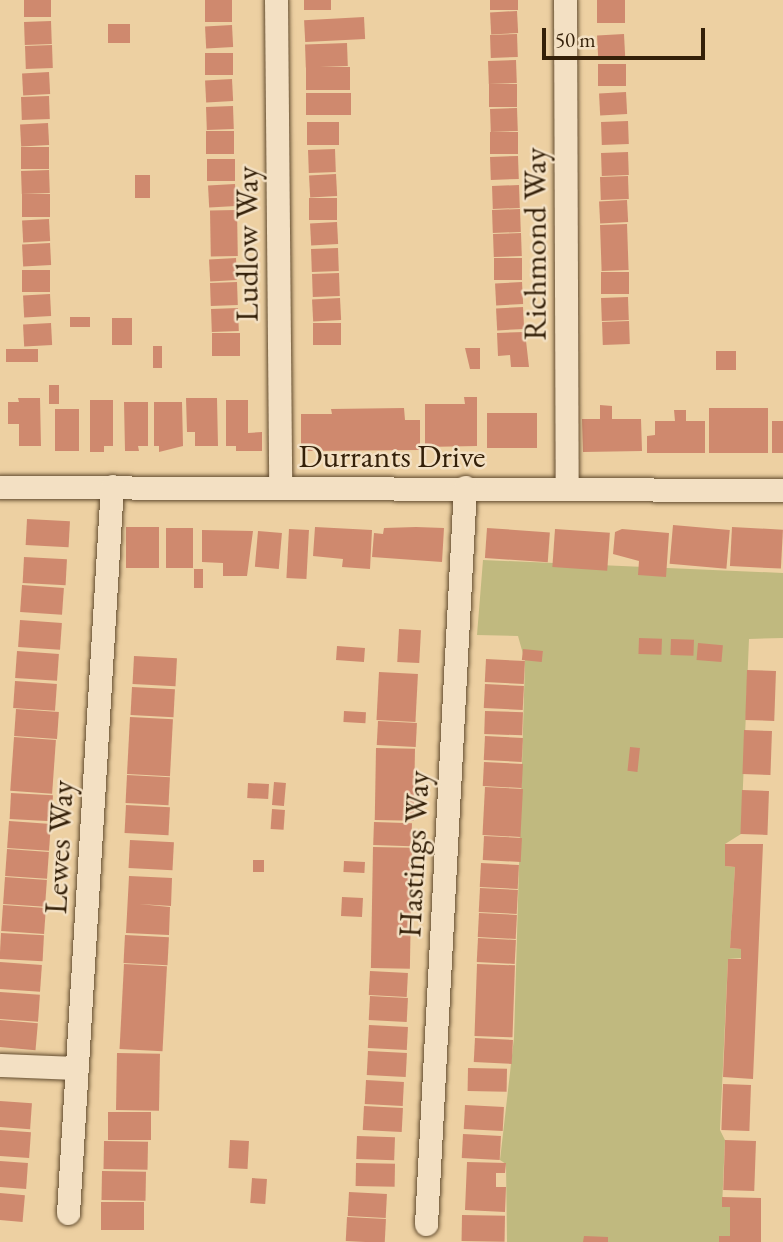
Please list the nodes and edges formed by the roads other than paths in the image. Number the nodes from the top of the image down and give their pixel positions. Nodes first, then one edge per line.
1 (276, 0) edge
2 (565, 0) edge
3 (112, 486) junction
4 (280, 487) junction
5 (465, 487) junction
6 (0, 488) edge
7 (567, 488) junction
8 (783, 490) edge
9 (0, 1065) edge
10 (77, 1068) junction
11 (68, 1213) dead end
12 (426, 1224) dead end

1 - 4 street, Ludlow Way
2 - 7 street, Richmond Way
3 - 4 street, Durrants Drive
3 - 6 street, Durrants Drive
3 - 10 street, Lewes Way
4 - 5 street, Durrants Drive
5 - 7 street, Durrants Drive
5 - 12 street, Hastings Way
7 - 8 street, Durrants Drive
9 - 10 street
10 - 11 street, Lewes Way

